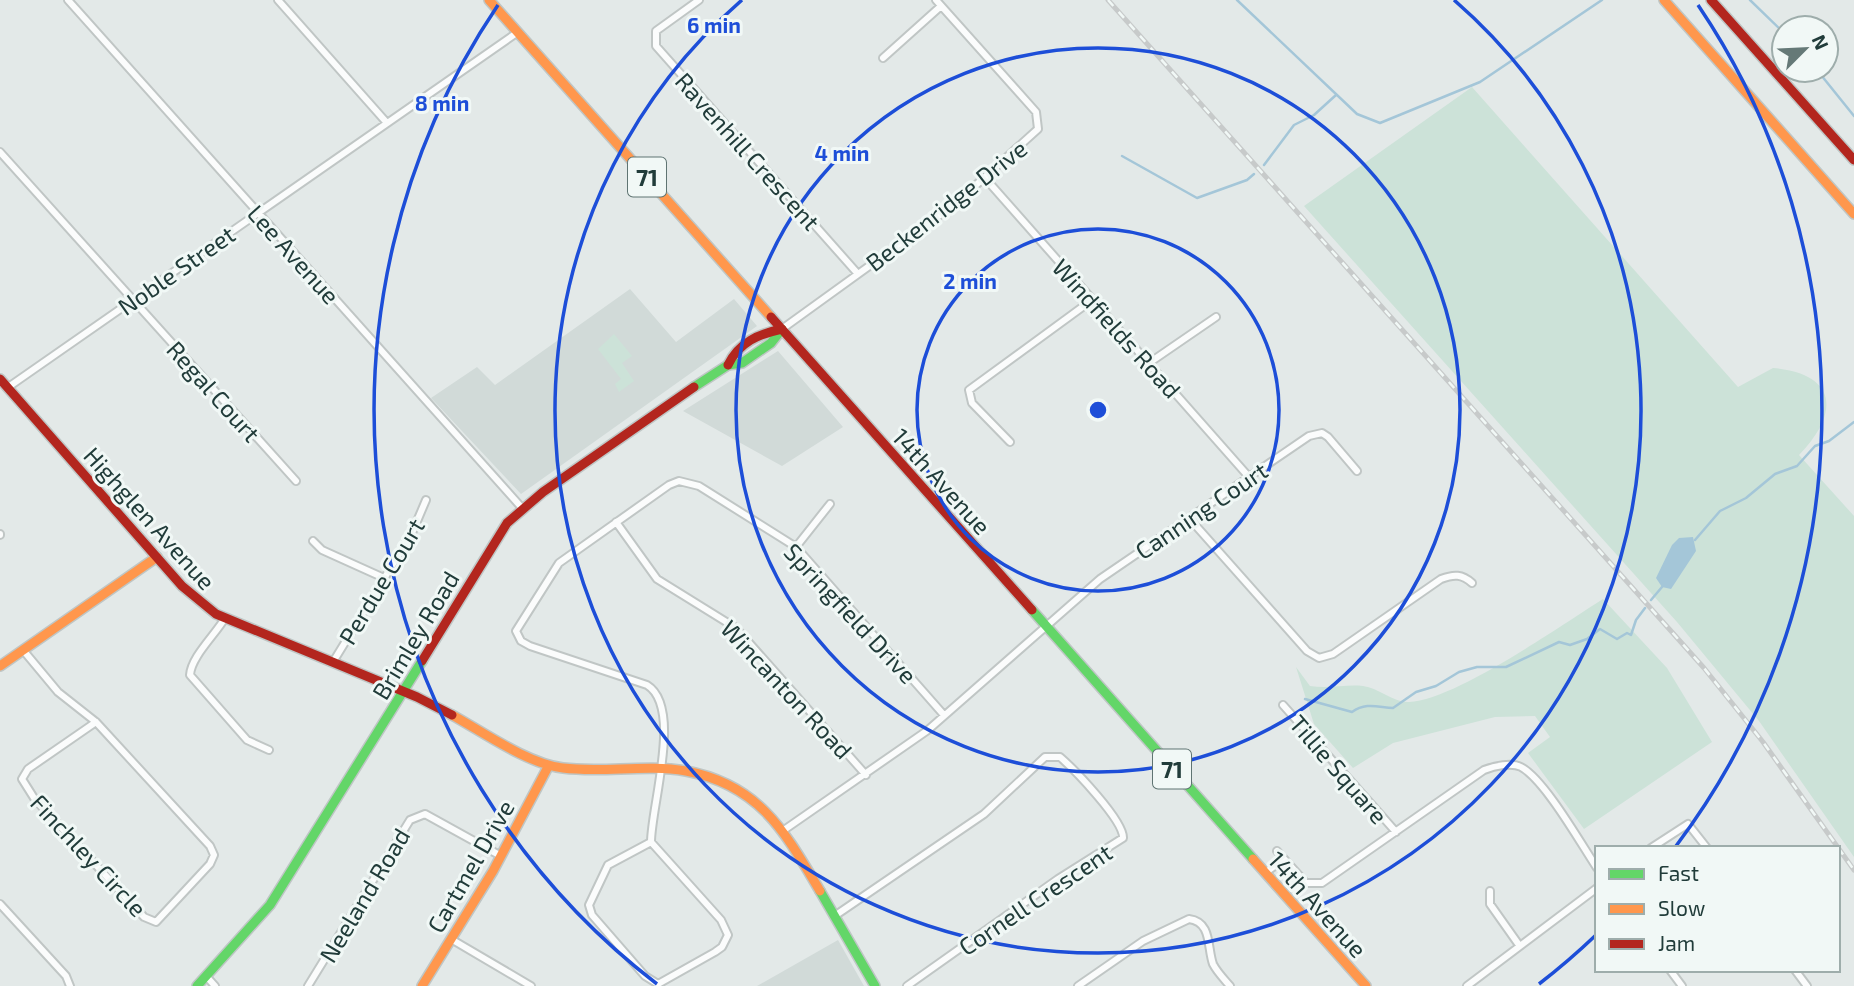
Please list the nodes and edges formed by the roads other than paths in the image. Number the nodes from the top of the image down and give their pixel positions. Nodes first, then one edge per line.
1 (68, 0) edge
2 (278, 0) edge
3 (489, 0) edge
4 (699, 0) edge
5 (1664, 0) edge
6 (1711, 0) edge
7 (938, 3) edge
8 (518, 32) junction
9 (883, 58) dead end
10 (387, 123) junction
11 (0, 152) edge
12 (1854, 160) edge
13 (985, 178) junction
14 (258, 213) junction
15 (1854, 214) edge
16 (858, 274) junction
17 (1092, 299) junction
18 (133, 300) junction
19 (1216, 317) dead end
20 (782, 329) junction
21 (1149, 363) junction
22 (728, 365) junction
23 (0, 379) edge
24 (7, 388) junction
25 (1010, 442) dead end
26 (1357, 471) dead end
27 (1250, 477) junction
28 (296, 481) dead end
29 (426, 500) dead end
30 (831, 504) dead end
31 (522, 508) junction
32 (1189, 519) junction
33 (617, 522) junction
34 (313, 541) dead end
35 (796, 547) junction
36 (157, 557) junction
37 (384, 578) junction
38 (1472, 583) dead end
39 (225, 618) junction
40 (1045, 625) junction
41 (23, 650) junction
42 (333, 662) junction
43 (0, 666) edge
44 (404, 691) junction
45 (1283, 705) dead end
46 (943, 714) junction
47 (96, 722) junction
48 (269, 750) dead end
49 (549, 765) junction
50 (660, 771) junction
51 (866, 775) junction
52 (784, 830) junction
53 (1396, 832) junction
54 (651, 842) junction
55 (1654, 846) edge
56 (1705, 846) edge
57 (1277, 851) dead end
58 (501, 856) junction
59 (1284, 859) junction
60 (1595, 865) edge
61 (1265, 873) junction
62 (1595, 889) edge
63 (1490, 891) dead end
64 (0, 904) edge
65 (835, 915) junction
66 (451, 939) junction
67 (1519, 945) junction
68 (206, 976) junction
69 (70, 986) edge
70 (197, 986) edge
71 (215, 986) edge
72 (308, 986) edge
73 (422, 986) edge
74 (531, 986) edge
75 (875, 986) edge
76 (907, 986) edge
77 (1078, 986) edge
78 (1230, 986) edge
79 (1366, 986) edge
80 (1467, 986) edge

1 - 14 street, Lee Avenue
2 - 10 street
3 - 8 main road, 14th Avenue / 71
4 - 16 street, Ravenhill Crescent
5 - 15 main road
6 - 12 main road
7 - 9 street
7 - 13 street, Beckenridge Drive
8 - 10 street, Noble Street
8 - 20 main road, 14th Avenue / 71
10 - 14 street, Noble Street
11 - 18 street, Regal Court
13 - 16 street, Beckenridge Drive
13 - 17 street, Windfields Road
14 - 18 street, Noble Street
14 - 31 street, Lee Avenue
16 - 20 street, Beckenridge Drive
17 - 21 street, Windfields Road
17 - 25 street
18 - 24 street, Noble Street
18 - 28 street, Regal Court
19 - 21 street
20 - 22 main road, Brimley Road
20 - 22 main road, Brimley Road
20 - 40 main road, 14th Avenue / 71
21 - 27 street, Windfields Road
22 - 31 main road, Brimley Road
23 - 24 main road, Highglen Avenue
24 - 36 main road, Highglen Avenue
26 - 27 street, Canning Court
27 - 32 street, Canning Court
29 - 37 street, Perdue Court
30 - 35 street
31 - 44 main road, Brimley Road
32 - 38 street
32 - 40 street, Canning Court
33 - 35 street, Springfield Drive
33 - 50 street, Springfield Drive
33 - 51 street, Wincanton Road
34 - 37 street
35 - 46 street, Springfield Drive
36 - 39 main road, Highglen Avenue
36 - 41 main road
37 - 42 street, Perdue Court
39 - 42 main road, Highglen Avenue
39 - 48 street
40 - 46 street, Canning Court
40 - 61 main road, 14th Avenue / 71
41 - 43 main road
41 - 47 street, Finchley Circle
42 - 44 main road, Highglen Avenue
44 - 49 main road, Highglen Avenue
44 - 68 main road, Brimley Road
45 - 53 street, Tillie Square
46 - 51 street, Canning Court
47 - 47 street, Finchley Circle
49 - 50 main road, Highglen Avenue
49 - 58 main road, Cartmel Drive
50 - 52 main road, Highglen Avenue
50 - 54 street
51 - 52 street, Canning Court
52 - 65 main road, Highglen Avenue
53 - 59 street, Tillie Square
53 - 60 street, Tillie Square
54 - 54 street
55 - 56 street
57 - 59 street, Tillie Square
58 - 66 main road, Cartmel Drive
58 - 72 street, Neeland Road
59 - 61 street
61 - 79 main road, 14th Avenue / 71
62 - 67 street
63 - 67 street
64 - 69 street
65 - 75 main road, Highglen Avenue
65 - 76 street, Cornell Crescent
66 - 73 main road, Cartmel Drive
66 - 74 street
67 - 80 street
68 - 70 main road, Brimley Road
68 - 71 street
77 - 78 street

